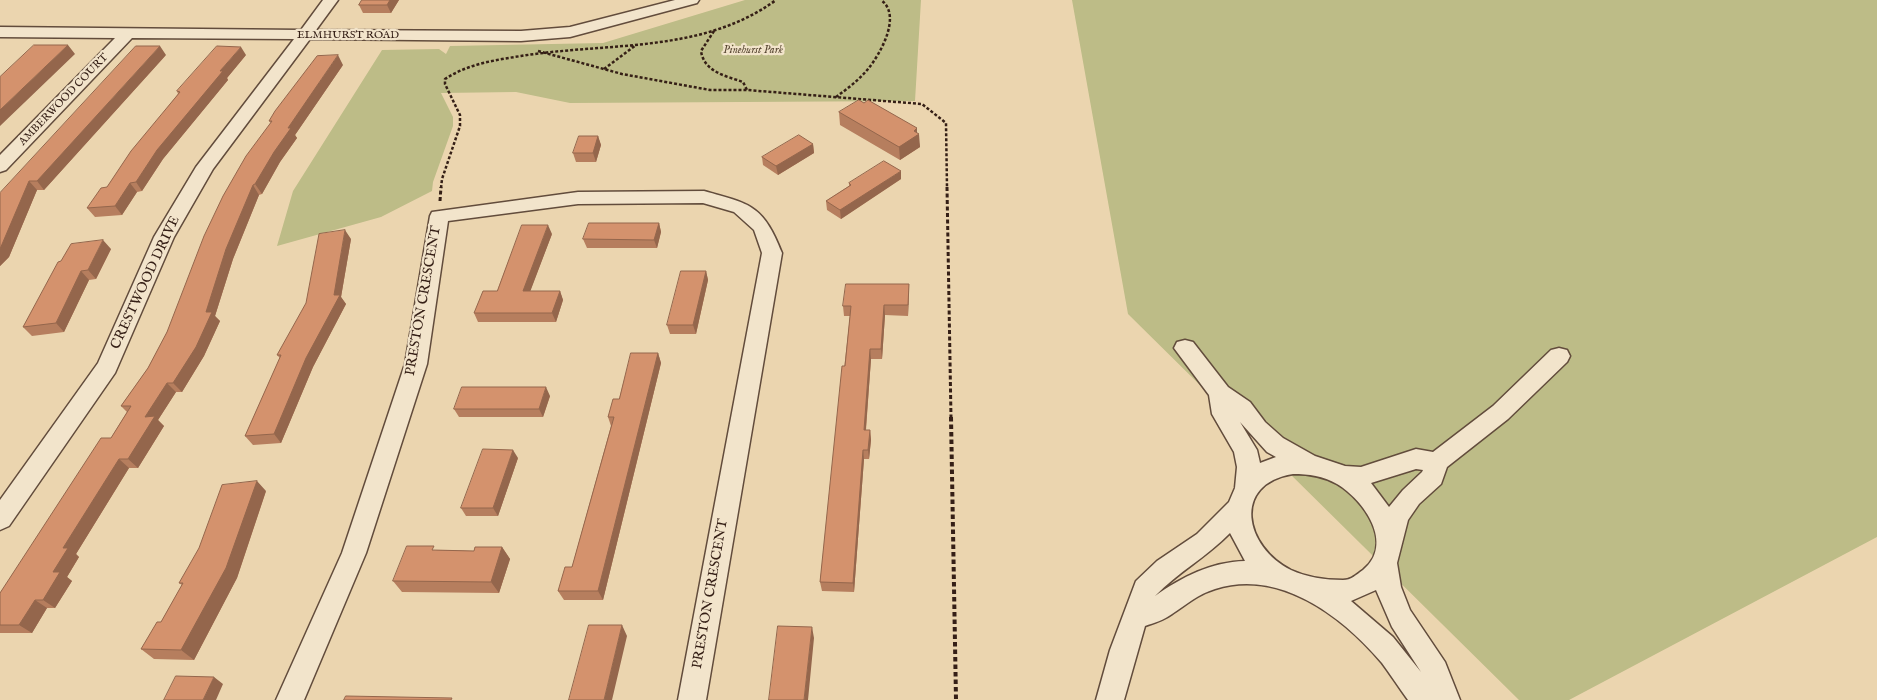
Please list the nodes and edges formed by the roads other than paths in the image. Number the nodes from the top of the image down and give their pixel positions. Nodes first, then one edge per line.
1 (332, 0) edge
2 (692, 0) edge
3 (0, 32) edge
4 (127, 34) junction
5 (304, 36) junction
6 (0, 166) edge
7 (1185, 348) dead end
8 (1559, 356) dead end
9 (1220, 393) junction
10 (1436, 462) junction
11 (1314, 466) junction
12 (1342, 476) junction
13 (1242, 498) junction
14 (0, 519) edge
15 (1387, 551) junction
16 (1282, 578) junction
17 (1312, 590) junction
18 (1134, 618) junction
19 (290, 700) edge
20 (692, 700) edge
21 (1110, 700) edge
22 (1428, 700) edge
23 (1446, 700) edge

1 - 5 street, CRESTWOOD DRIVE
2 - 5 street, ELMHURST ROAD
3 - 4 street, ELMHURST ROAD
4 - 5 street, ELMHURST ROAD
4 - 6 street, AMBERWOOD COURT
5 - 14 street, CRESTWOOD DRIVE
7 - 9 street
8 - 10 street
9 - 11 street
9 - 13 street
10 - 12 street
10 - 15 street
11 - 12 street
11 - 13 street
12 - 15 street
13 - 16 street
13 - 18 street
15 - 17 street
15 - 23 street
16 - 17 street
16 - 18 street
17 - 22 street
18 - 21 street
19 - 20 street, PRESTON CRESCENT

